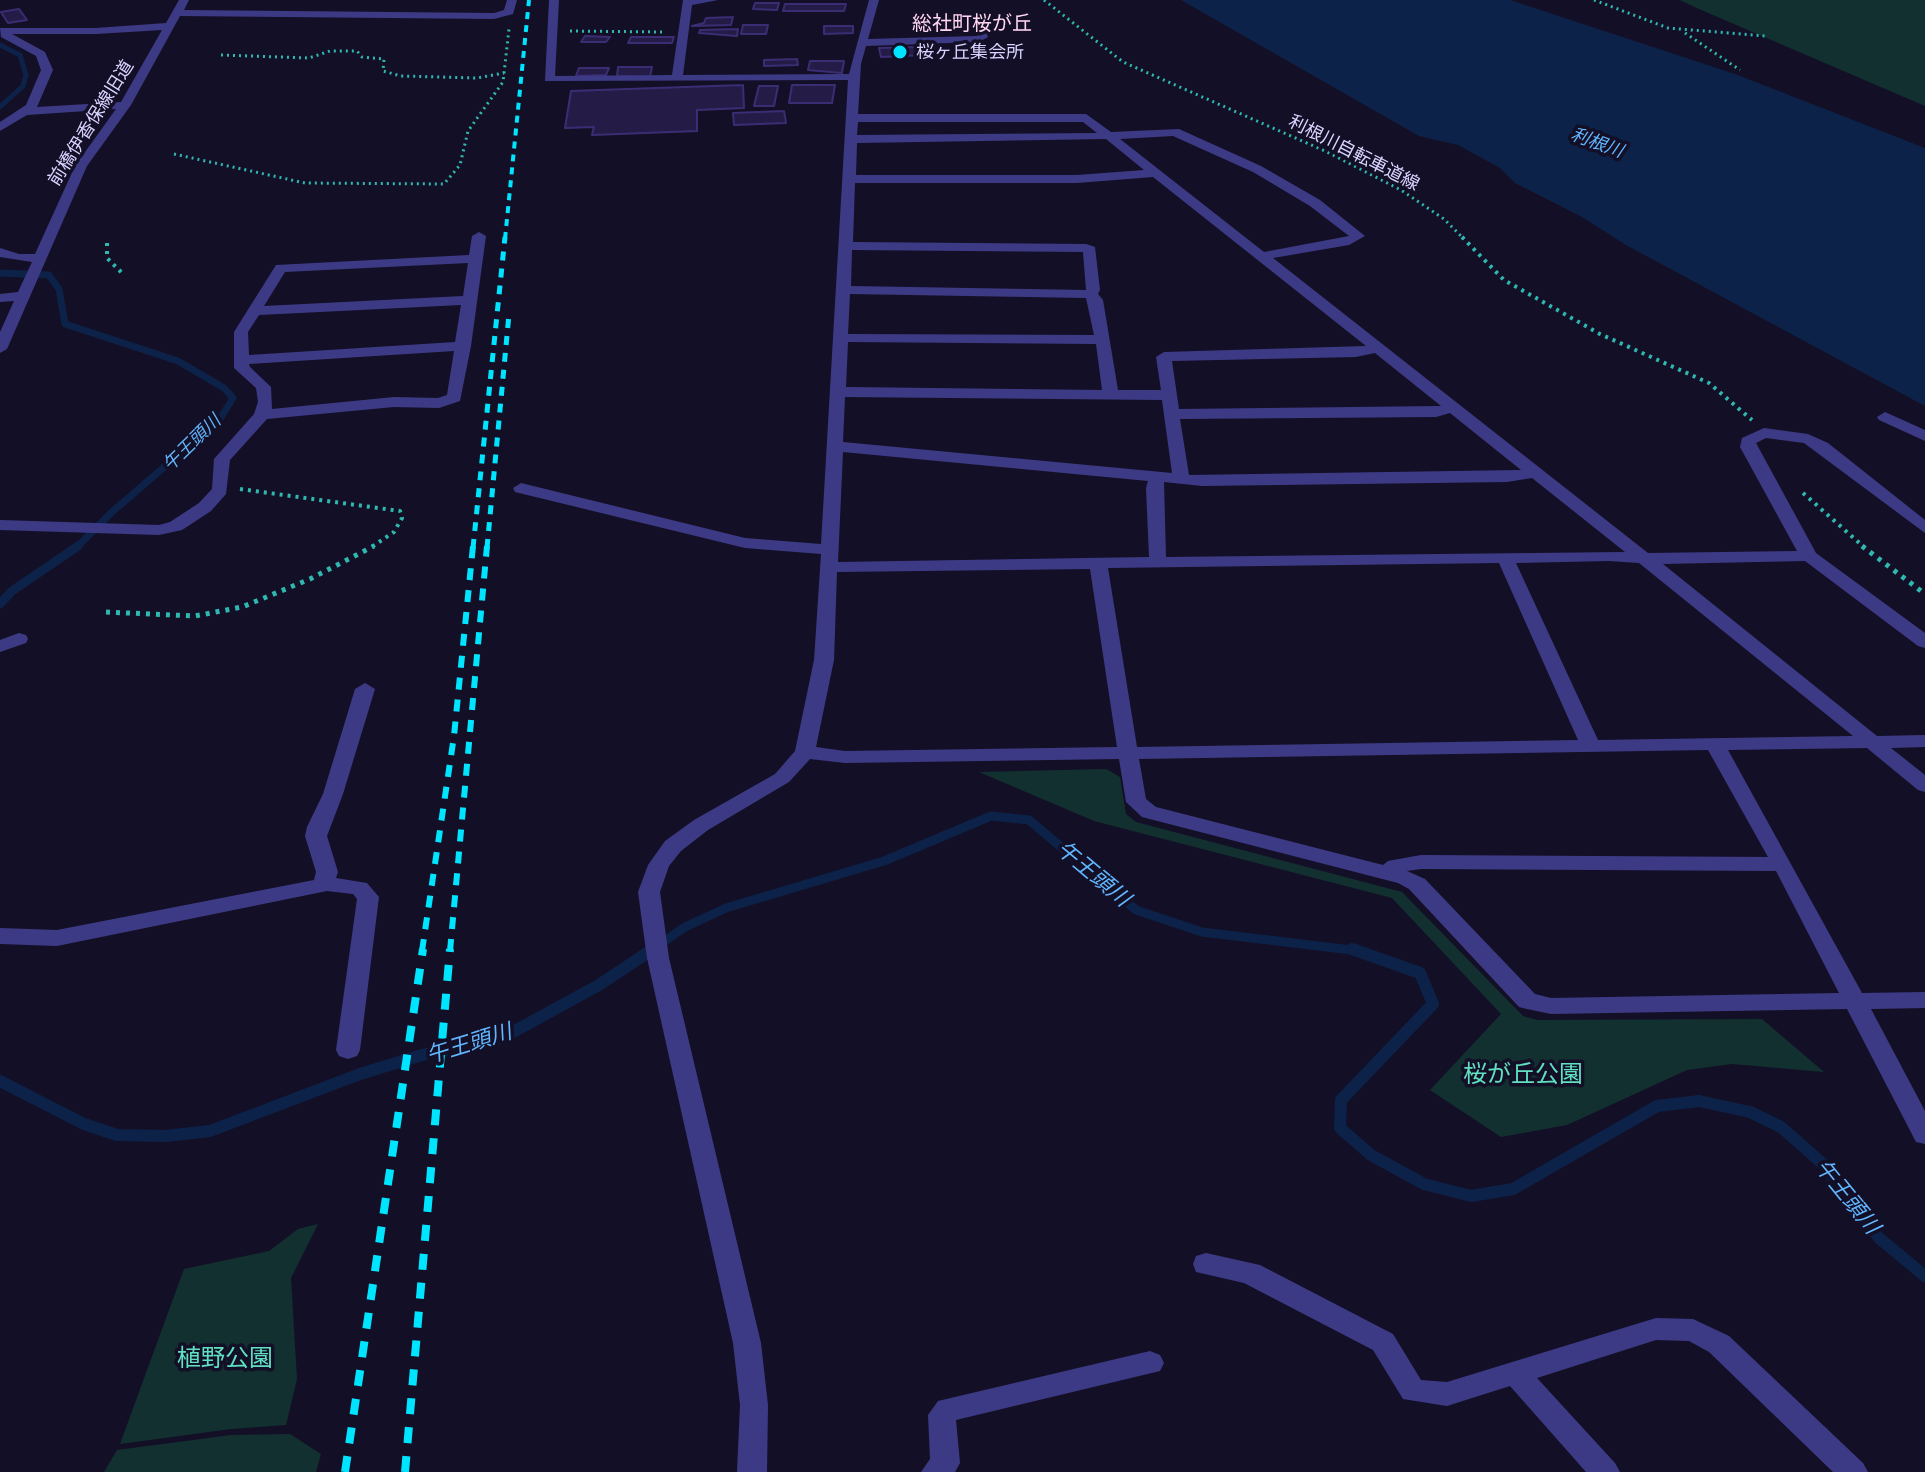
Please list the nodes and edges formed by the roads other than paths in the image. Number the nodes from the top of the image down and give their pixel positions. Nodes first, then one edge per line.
1 (184, 0) edge
2 (512, 0) edge
3 (554, 0) edge
4 (713, 0) edge
5 (874, 0) edge
6 (177, 13) junction
7 (977, 20) dead end
8 (170, 26) junction
9 (0, 32) edge
10 (861, 43) junction
11 (855, 77) junction
12 (677, 79) junction
13 (125, 105) junction
14 (22, 112) junction
15 (0, 113) edge
16 (854, 118) junction
17 (0, 127) edge
18 (1110, 137) junction
19 (853, 139) junction
20 (1157, 173) junction
21 (849, 179) junction
22 (479, 236) dead end
23 (845, 246) junction
24 (0, 252) edge
25 (1263, 256) junction
26 (475, 259) junction
27 (34, 267) junction
28 (843, 290) junction
29 (1090, 294) junction
30 (22, 296) junction
31 (0, 298) edge
32 (469, 300) junction
33 (252, 311) junction
34 (841, 338) junction
35 (1102, 340) junction
36 (464, 346) junction
37 (1379, 348) junction
38 (0, 349) edge
39 (242, 360) junction
40 (838, 392) junction
41 (1111, 395) junction
42 (1168, 395) junction
43 (1454, 407) junction
44 (1172, 414) junction
45 (262, 415) junction
46 (1885, 417) dead end
47 (1925, 436) edge
48 (834, 446) junction
49 (1536, 472) junction
50 (1157, 479) junction
51 (1181, 480) junction
52 (521, 488) dead end
53 (0, 525) edge
54 (1925, 528) edge
55 (1809, 556) junction
56 (1505, 557) junction
57 (1645, 557) junction
58 (830, 559) junction
59 (1098, 564) junction
60 (1158, 564) junction
61 (19, 639) dead end
62 (1925, 642) edge
63 (0, 646) edge
64 (365, 689) dead end
65 (1875, 741) junction
66 (1925, 741) edge
67 (1715, 744) junction
68 (1591, 746) junction
69 (805, 752) junction
70 (1127, 754) junction
71 (1925, 786) edge
72 (1783, 864) junction
73 (1389, 872) junction
74 (324, 884) junction
75 (0, 936) edge
76 (1925, 1000) edge
77 (1855, 1001) junction
78 (348, 1050) dead end
79 (1925, 1135) edge
80 (1206, 1264) dead end
81 (1150, 1363) dead end
82 (1515, 1373) junction
83 (752, 1472) edge
84 (936, 1472) edge
85 (1605, 1472) edge
86 (1853, 1472) edge

1 - 6 street, 前橋伊香保線旧道
2 - 6 street
3 - 12 street
4 - 12 street
5 - 10 street
6 - 8 street, 前橋伊香保線旧道
7 - 10 street
8 - 9 street
8 - 13 street, 前橋伊香保線旧道
9 - 14 street
10 - 11 street
11 - 12 street
11 - 16 street
13 - 14 street
13 - 27 street, 前橋伊香保線旧道
14 - 15 street
14 - 17 street
16 - 18 street
16 - 19 street
18 - 19 street
18 - 20 street
18 - 25 street
19 - 21 street
20 - 21 street
20 - 25 street
21 - 23 street
22 - 26 street
23 - 28 street
23 - 29 street
24 - 27 street
25 - 37 street
26 - 32 street
26 - 33 street
27 - 30 street, 前橋伊香保線旧道
28 - 29 street
28 - 34 street
29 - 35 street
30 - 31 street
30 - 38 street, 前橋伊香保線旧道
32 - 33 street
32 - 36 street
33 - 39 street
34 - 35 street
34 - 40 street
35 - 41 street
36 - 39 street
36 - 45 street
37 - 42 street
37 - 43 street
39 - 45 street
40 - 41 street
40 - 48 street
41 - 42 street
42 - 44 street
43 - 44 street
43 - 49 street
44 - 51 street
45 - 53 street
46 - 47 street
48 - 50 street
48 - 58 street
49 - 51 street
49 - 57 street
50 - 51 street
50 - 60 street
52 - 58 street
54 - 55 street
55 - 57 street
55 - 62 street
56 - 57 street
56 - 60 street
56 - 68 street
57 - 65 street
58 - 59 street
58 - 69 street
59 - 60 street
59 - 70 street
61 - 63 street
64 - 74 street
65 - 66 street
65 - 67 street
65 - 71 street
67 - 68 street
67 - 72 street
68 - 70 street
69 - 70 street
69 - 83 street
70 - 73 street
72 - 73 street
72 - 77 street
73 - 77 street
74 - 75 street
74 - 78 street
76 - 77 street
77 - 79 street
80 - 82 street
81 - 84 street
82 - 85 street
82 - 86 street

